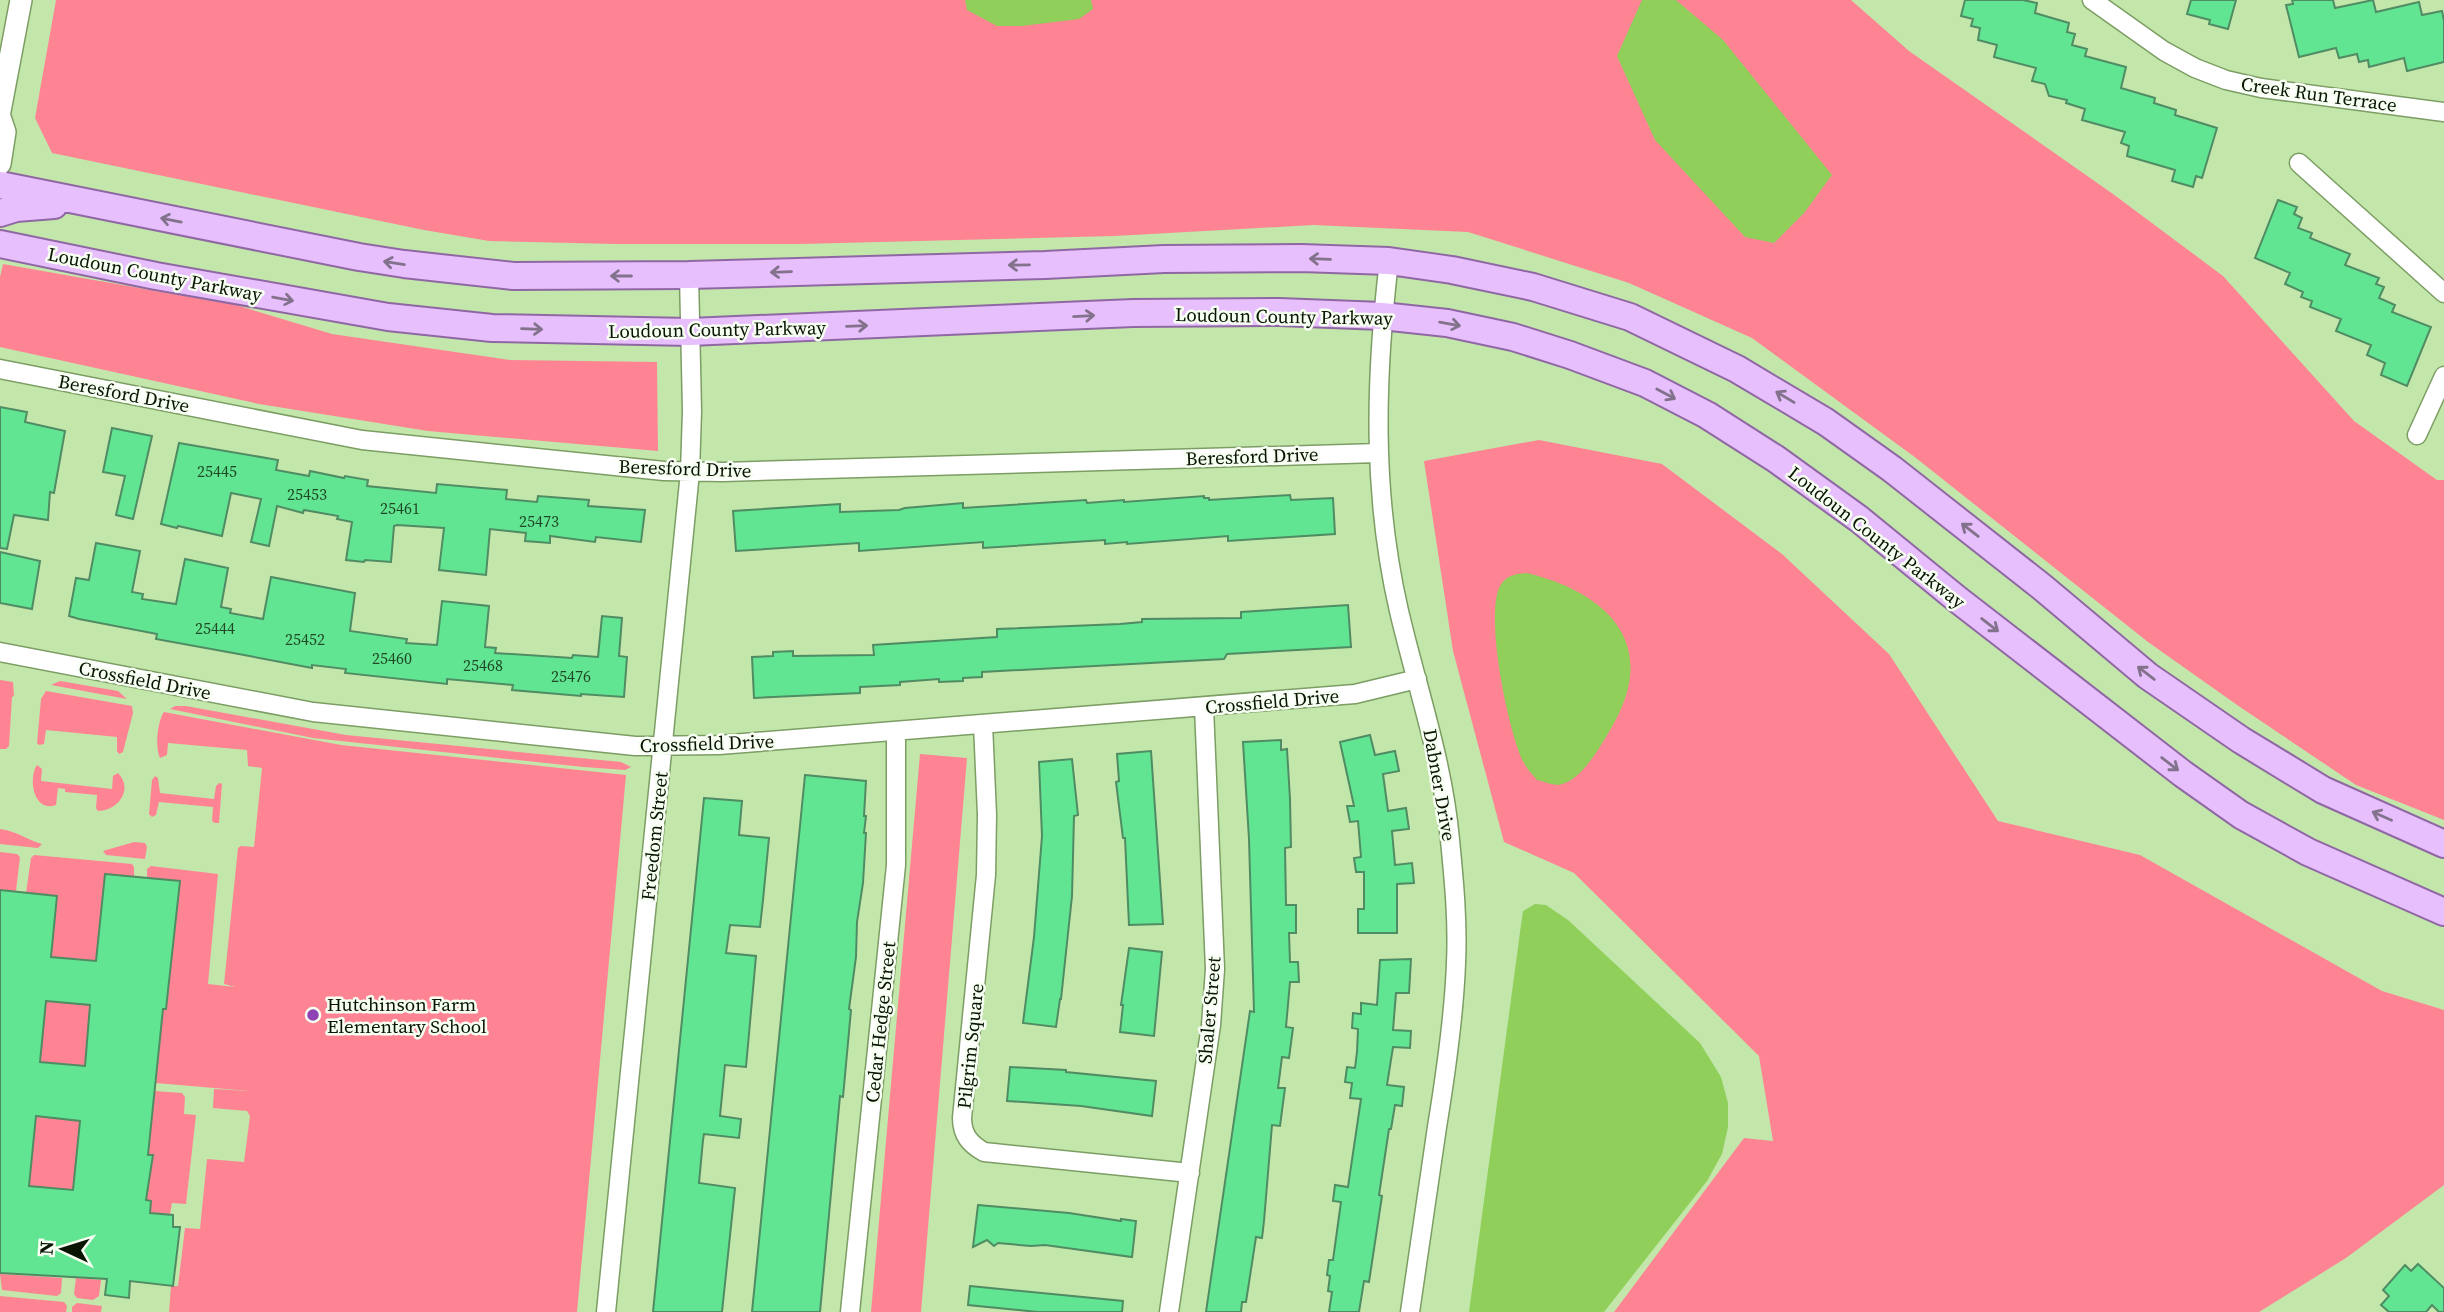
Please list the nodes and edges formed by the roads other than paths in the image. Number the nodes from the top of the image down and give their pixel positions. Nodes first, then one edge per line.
1 (21, 0) edge
2 (2092, 0) edge
3 (0, 111) edge
4 (2444, 111) edge
5 (0, 117) edge
6 (2299, 163) dead end
7 (0, 164) edge
8 (0, 185) edge
9 (80, 202) junction
10 (0, 213) edge
11 (0, 244) edge
12 (30, 250) junction
13 (0, 257) edge
14 (1388, 261) junction
15 (689, 275) junction
16 (2444, 293) edge
17 (1382, 316) junction
18 (690, 332) junction
19 (0, 369) edge
20 (2444, 376) edge
21 (2417, 435) dead end
22 (1378, 453) junction
23 (690, 472) junction
24 (0, 652) edge
25 (1417, 679) junction
26 (1204, 706) junction
27 (983, 724) junction
28 (895, 731) junction
29 (663, 747) junction
30 (2444, 844) edge
31 (2444, 912) edge
32 (1190, 1174) junction
33 (606, 1312) edge
34 (850, 1312) edge
35 (1168, 1312) edge
36 (1410, 1312) edge

1 - 3 street
2 - 4 street, Creek Run Terrace
5 - 7 street
6 - 16 street
8 - 9 main road
9 - 10 main road
15 -> 9 main road
11 - 12 main road, Loudoun County Parkway
12 - 13 street
12 -> 18 main road, Loudoun County Parkway
14 -> 15 main road
14 - 17 street, Dabner Drive
30 -> 14 main road
15 - 18 street, Freedom Street
18 -> 17 main road, Loudoun County Parkway
17 - 22 street, Dabner Drive
17 -> 31 main road, Loudoun County Parkway
18 - 23 street, Freedom Street
19 - 23 street, Beresford Drive
20 - 21 street
22 - 23 street, Beresford Drive
22 - 25 street, Dabner Drive
23 - 29 street, Freedom Street
24 - 29 street, Crossfield Drive
25 - 26 street, Crossfield Drive
25 - 36 street, Dabner Drive
26 - 27 street, Crossfield Drive
26 - 32 street, Shaler Street
27 - 28 street, Crossfield Drive
27 - 32 street, Pilgrim Square
28 - 29 street, Crossfield Drive
28 - 34 street, Cedar Hedge Street
29 - 33 street, Freedom Street
32 - 35 street, Shaler Street

